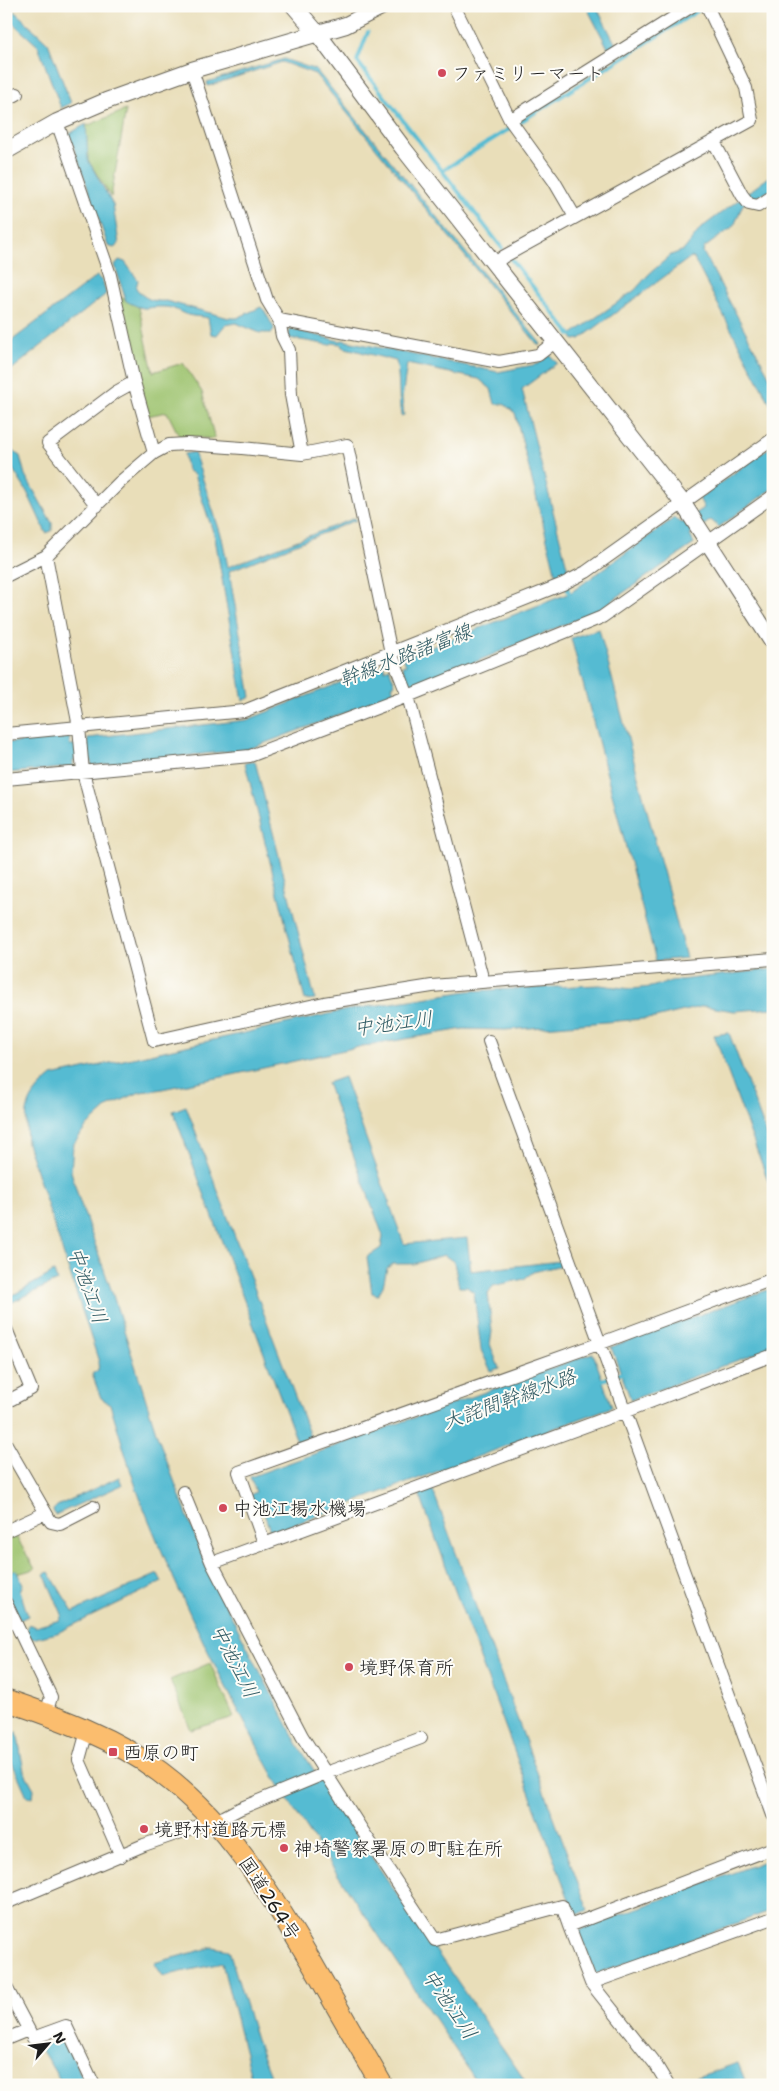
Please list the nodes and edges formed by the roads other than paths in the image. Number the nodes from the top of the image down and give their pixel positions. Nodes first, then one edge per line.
1 (294, 6) edge
2 (383, 6) edge
3 (454, 6) edge
4 (692, 6) edge
5 (708, 8) edge
6 (318, 34) junction
7 (192, 70) junction
8 (57, 122) junction
9 (513, 125) junction
10 (714, 142) junction
11 (6, 151) edge
12 (773, 196) edge
13 (575, 217) junction
14 (494, 264) junction
15 (279, 320) junction
16 (556, 342) junction
17 (134, 382) junction
18 (773, 439) edge
19 (154, 453) junction
20 (302, 454) junction
21 (773, 496) edge
22 (97, 506) junction
23 (686, 508) junction
24 (705, 535) junction
25 (46, 556) junction
26 (6, 576) edge
27 (773, 643) edge
28 (392, 657) junction
29 (405, 691) junction
30 (80, 733) junction
31 (6, 734) edge
32 (82, 767) junction
33 (6, 779) edge
34 (773, 959) edge
35 (483, 981) junction
36 (489, 1040) dead end
37 (773, 1279) edge
38 (6, 1329) edge
39 (600, 1343) junction
40 (773, 1355) edge
41 (6, 1402) edge
42 (626, 1411) junction
43 (6, 1444) edge
44 (183, 1492) dead end
45 (93, 1507) dead end
46 (45, 1513) junction
47 (6, 1531) edge
48 (264, 1543) junction
49 (212, 1562) junction
50 (6, 1603) edge
51 (12, 1630) edge
52 (6, 1700) edge
53 (46, 1714) junction
54 (87, 1731) junction
55 (421, 1738) dead end
56 (326, 1773) junction
57 (773, 1815) edge
58 (214, 1820) junction
59 (773, 1848) edge
60 (121, 1856) junction
61 (6, 1903) edge
62 (773, 1918) edge
63 (579, 1922) junction
64 (591, 1983) junction
65 (6, 1987) edge
66 (28, 2030) junction
67 (6, 2039) edge
68 (94, 2085) edge
69 (382, 2085) edge
70 (668, 2085) edge

1 - 6 street
2 - 6 street
3 - 9 street
4 - 9 street
5 - 10 street
6 - 7 street
6 - 14 street
7 - 8 street
7 - 15 street
8 - 11 street
8 - 17 street
9 - 13 street
10 - 12 street
10 - 13 street
13 - 14 street
14 - 16 street
15 - 16 street
15 - 20 street
16 - 23 street
17 - 19 street
17 - 22 street
18 - 23 street
19 - 20 street
19 - 22 street
20 - 28 street
21 - 24 street
22 - 25 street
23 - 24 street
23 - 28 street
24 - 27 street
24 - 29 street
25 - 26 street
25 - 30 street
28 - 29 street
28 - 30 street
29 - 32 street
29 - 35 street
30 - 31 street
30 - 32 street
32 - 33 street
32 - 35 street
34 - 35 street
36 - 39 street
37 - 39 street
38 - 41 street
39 - 42 street
39 - 48 street
40 - 42 street
42 - 48 street
42 - 57 street
43 - 46 street
44 - 49 street
45 - 46 street
46 - 47 street
48 - 49 street
49 - 56 street
50 - 51 street
51 - 53 street
52 - 53 highway, 国道264号
53 - 54 highway, 国道264号
54 - 58 highway, 国道264号
54 - 60 street
55 - 56 street
56 - 58 street
56 - 63 street
58 - 60 street
58 - 69 highway, 国道264号
59 - 63 street
60 - 61 street
62 - 64 street
63 - 64 street
64 - 70 street
65 - 66 street
66 - 67 street
66 - 68 street

